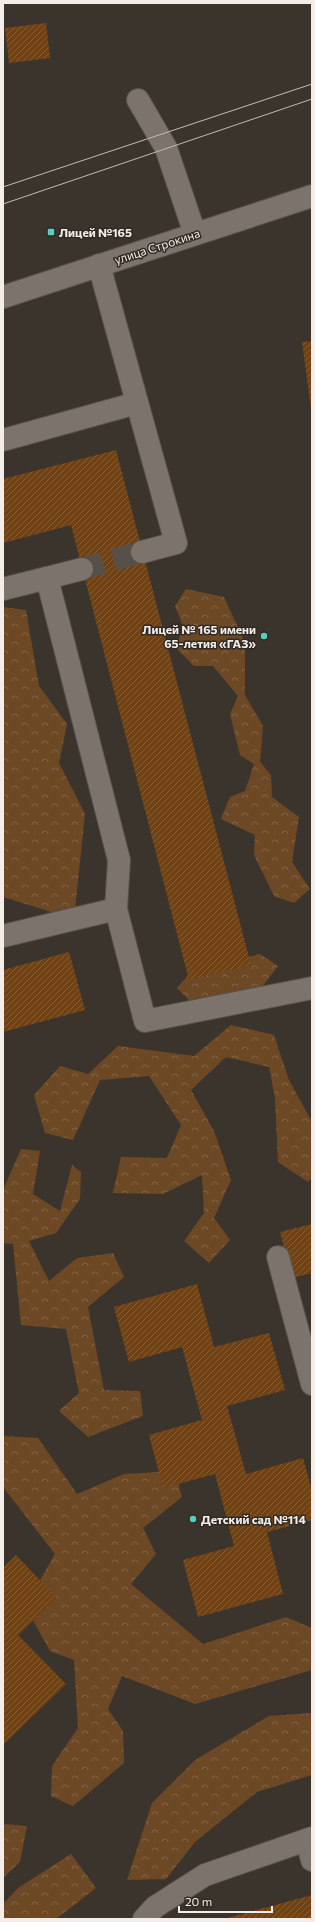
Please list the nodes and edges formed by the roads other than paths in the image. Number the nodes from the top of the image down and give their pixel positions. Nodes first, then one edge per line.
1 (138, 100) dead end
2 (312, 196) edge
3 (195, 234) junction
4 (99, 265) junction
5 (3, 297) edge
6 (137, 403) junction
7 (3, 440) edge
8 (142, 552) tunnel mouth
9 (82, 569) tunnel mouth
10 (47, 578) junction
11 (3, 589) edge
12 (116, 909) junction
13 (3, 936) edge
14 (312, 988) edge
15 (278, 1257) dead end
16 (312, 1384) edge
17 (310, 1846) edge
18 (144, 1919) edge

1 - 3 street
2 - 3 street, улица Строкина
3 - 4 street, улица Строкина
4 - 5 street, улица Строкина
4 - 6 street
6 - 7 street
6 - 8 street
9 - 10 street
10 - 11 street
10 - 12 street
12 - 13 street
12 - 14 street
15 - 16 street
17 - 18 street

